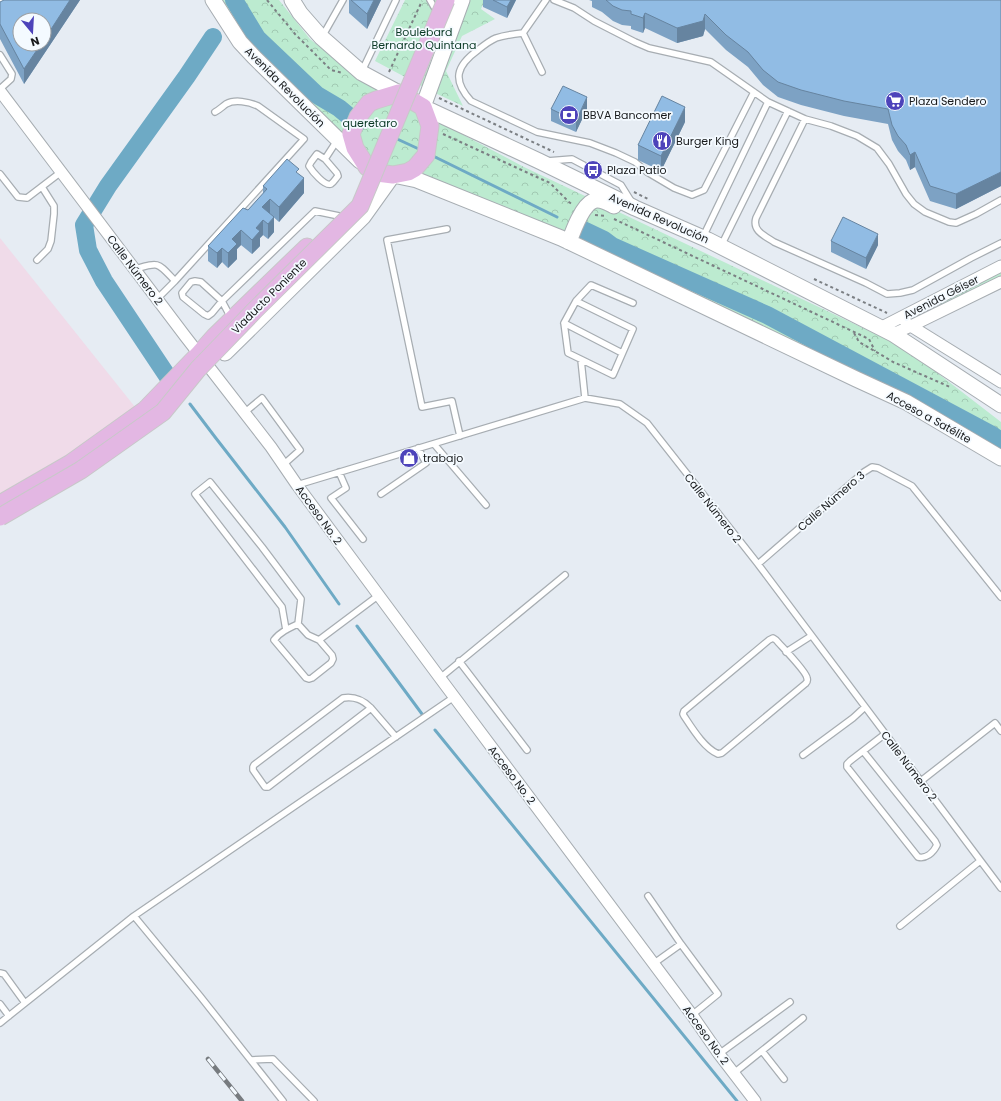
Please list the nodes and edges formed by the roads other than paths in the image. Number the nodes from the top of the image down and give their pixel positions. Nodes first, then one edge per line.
1 (213, 0) edge
2 (292, 0) edge
3 (396, 0) edge
4 (462, 0) edge
5 (546, 0) edge
6 (554, 0) edge
7 (341, 1) edge
8 (434, 1) edge
9 (523, 33) junction
10 (322, 37) junction
11 (0, 55) edge
12 (364, 67) junction
13 (542, 72) dead end
14 (402, 87) junction
15 (0, 90) edge
16 (754, 92) junction
17 (426, 100) junction
18 (768, 102) junction
19 (788, 111) junction
20 (216, 112) dead end
21 (805, 119) junction
22 (338, 139) junction
23 (324, 159) junction
24 (367, 167) junction
25 (61, 172) junction
26 (0, 174) edge
27 (392, 175) junction
28 (42, 186) junction
29 (1000, 203) edge
30 (339, 216) junction
31 (662, 219) junction
32 (447, 229) dead end
33 (702, 238) junction
34 (570, 239) junction
35 (1001, 243) edge
36 (721, 246) junction
37 (37, 260) dead end
38 (1001, 266) edge
39 (135, 269) junction
40 (175, 281) junction
41 (1001, 282) edge
42 (157, 299) junction
43 (222, 301) junction
44 (576, 301) junction
45 (633, 303) dead end
46 (896, 317) junction
47 (232, 320) junction
48 (564, 323) junction
49 (911, 326) junction
50 (886, 331) junction
51 (622, 353) junction
52 (199, 354) junction
53 (581, 360) junction
54 (207, 371) junction
55 (1001, 382) edge
56 (585, 398) junction
57 (1001, 405) edge
58 (244, 412) junction
59 (460, 436) junction
60 (434, 444) junction
61 (271, 448) joint
62 (418, 448) junction
63 (1001, 458) edge
64 (283, 465) junction
65 (339, 472) junction
66 (297, 484) junction
67 (381, 494) dead end
68 (0, 504) edge
69 (486, 505) dead end
70 (0, 517) edge
71 (0, 525) edge
72 (363, 539) dead end
73 (758, 564) junction
74 (565, 575) dead end
75 (379, 595) junction
76 (1001, 596) edge
77 (298, 624) junction
78 (286, 630) junction
79 (810, 636) junction
80 (319, 640) junction
81 (786, 652) junction
82 (459, 661) junction
83 (440, 678) junction
84 (454, 697) junction
85 (865, 707) junction
86 (371, 708) junction
87 (1001, 731) edge
88 (885, 734) junction
89 (396, 737) junction
90 (527, 750) dead end
91 (863, 751) junction
92 (803, 755) dead end
93 (921, 781) junction
94 (980, 861) junction
95 (1001, 888) edge
96 (648, 896) dead end
97 (134, 916) junction
98 (900, 926) dead end
99 (681, 944) junction
100 (654, 964) junction
101 (0, 973) edge
102 (790, 1002) dead end
103 (26, 1003) junction
104 (0, 1004) edge
105 (692, 1015) junction
106 (9, 1016) junction
107 (803, 1018) dead end
108 (0, 1023) edge
109 (762, 1051) junction
110 (719, 1054) junction
111 (251, 1060) junction
112 (734, 1073) junction
113 (784, 1079) dead end
114 (283, 1101) edge
115 (314, 1101) edge
116 (756, 1101) edge

1 - 22 main road, Avenida Revolución
2 - 10 main road
3 - 12 lane
4 - 17 main road
5 - 9 lane
6 - 16 lane
7 - 10 lane
8 - 14 main road
8 - 70 main road, Viaducto Poniente, bridge
9 - 13 lane
9 - 16 lane
10 - 12 main road
11 - 15 lane
12 - 14 main road
14 - 17 main road
14 - 24 main road
15 - 25 street, Calle Número 2
16 - 18 lane
17 - 27 main road
17 - 31 main road, Avenida Revolución
18 - 19 lane
18 - 33 lane
19 - 21 lane
19 - 36 lane
20 - 40 lane
21 - 29 lane
21 - 35 lane
22 - 23 lane
22 - 24 main road, Avenida Revolución
23 - 23 lane
24 - 27 main road
24 - 30 main road
25 - 28 lane
25 - 39 street, Calle Número 2
26 - 28 lane
27 - 34 main road
27 - 54 main road
28 - 37 lane
30 - 43 lane
30 - 47 main road
31 - 33 main road, Avenida Revolución
31 - 34 main road
32 - 59 lane
33 - 36 main road, Avenida Revolución
34 - 63 main road, Acceso a Satélite
36 - 50 main road, Avenida Revolución
38 - 46 street, Avenida Géiser
39 - 40 lane
39 - 42 street, Calle Número 2
40 - 42 lane
41 - 49 street, Avenida Géiser
42 - 52 street, Calle Número 2
43 - 43 lane
43 - 47 lane
44 - 45 lane
44 - 48 lane
44 - 51 lane
46 - 49 street
46 - 50 street, Avenida Géiser
47 - 52 main road
48 - 51 lane
48 - 53 lane
49 - 50 street, Avenida Géiser
49 - 55 street
50 - 57 main road, Avenida Revolución
51 - 53 lane
52 - 54 street, Calle Número 2
52 - 68 main road
53 - 56 lane
54 - 58 street, Calle Número 2
54 - 71 main road
56 - 59 lane, Calle Número 2
56 - 73 lane, Calle Número 2
58 - 61 street, Calle Número 2
58 - 64 lane
59 - 60 lane, Calle Número 2
60 - 62 lane, Calle Número 2
60 - 69 lane
61 - 64 street, Acceso No. 2
62 - 65 lane, Calle Número 2
62 - 67 lane
64 - 66 street, Acceso No. 2
65 - 66 lane, Calle Número 2
65 - 72 lane
66 - 75 street, Acceso No. 2
73 - 76 lane, Calle Número 3
73 - 79 lane, Calle Número 2
74 - 82 lane
75 - 80 lane
75 - 83 street, Acceso No. 2
77 - 78 lane
77 - 78 lane
77 - 80 lane
78 - 80 lane
79 - 81 lane
79 - 85 lane, Calle Número 2
81 - 81 lane
82 - 83 lane
82 - 90 lane
83 - 84 street, Acceso No. 2
84 - 89 lane
84 - 100 street, Acceso No. 2
85 - 88 lane, Calle Número 2
85 - 92 lane
86 - 86 lane
86 - 89 lane
87 - 93 lane
88 - 91 lane
88 - 93 lane, Calle Número 2
89 - 97 lane
91 - 91 lane
93 - 94 lane, Calle Número 2
94 - 95 lane, Calle Número 2
94 - 98 lane
96 - 99 lane
97 - 103 lane
97 - 111 lane
99 - 100 lane
99 - 105 lane
100 - 105 street, Acceso No. 2
101 - 103 lane
102 - 110 lane
103 - 106 lane
104 - 106 lane
105 - 110 street, Acceso No. 2
106 - 108 lane
107 - 109 lane
109 - 112 lane
109 - 113 lane
110 - 112 street, Acceso No. 2
111 - 114 lane
111 - 115 lane
112 - 116 street, Acceso No. 2

